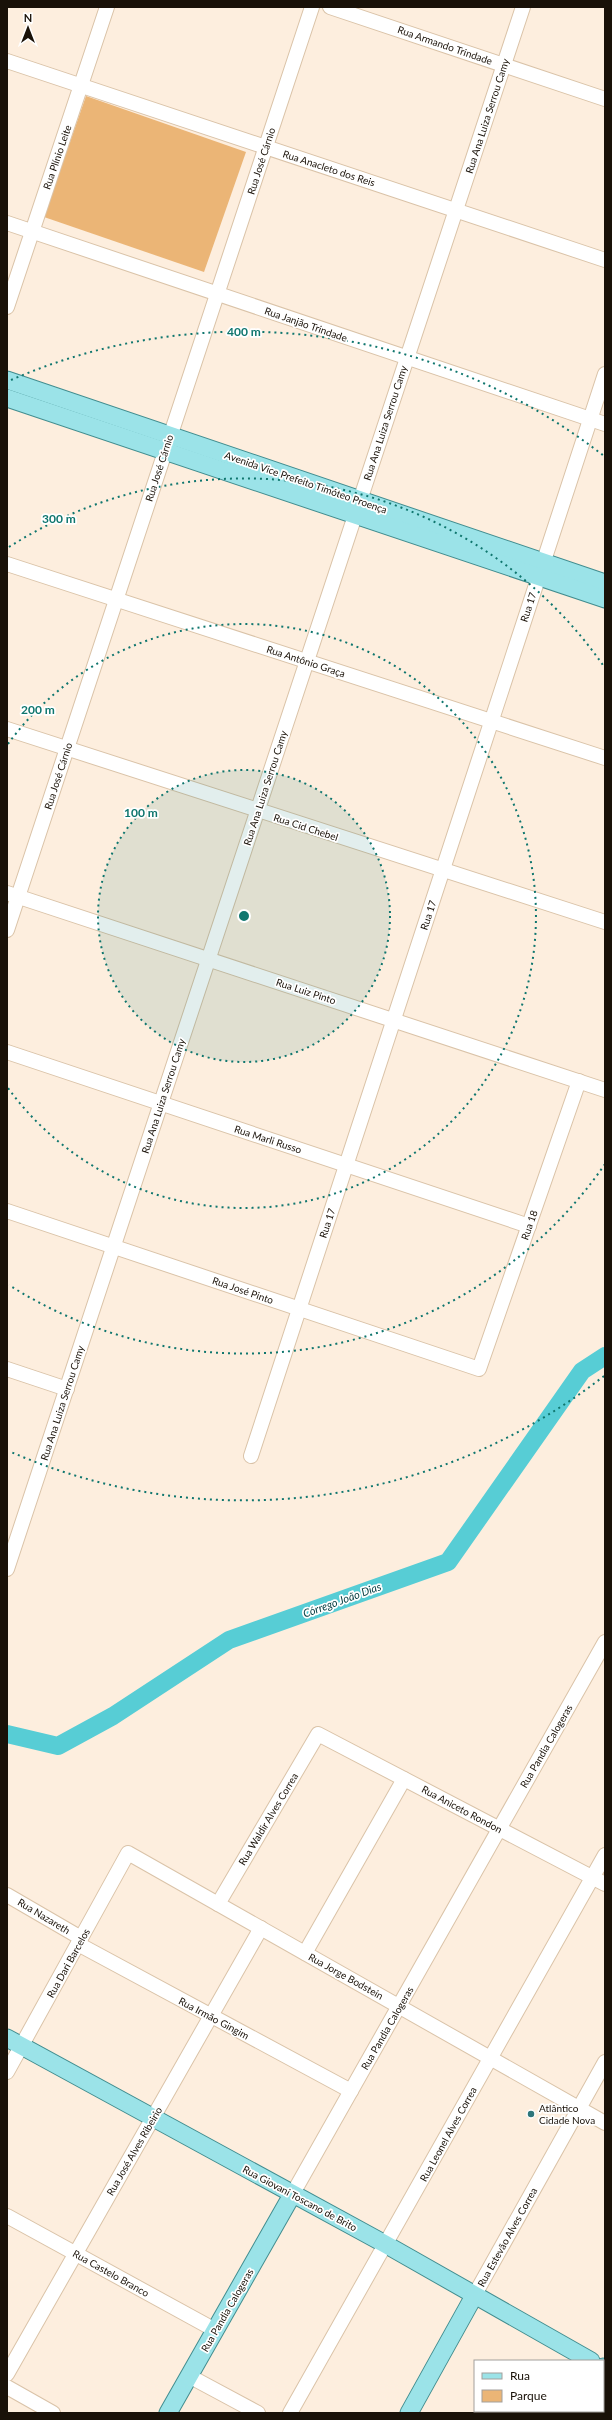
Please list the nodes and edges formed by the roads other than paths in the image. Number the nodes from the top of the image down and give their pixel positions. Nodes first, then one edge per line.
1 (107, 7) edge
2 (312, 7) edge
3 (330, 7) edge
4 (523, 7) edge
5 (7, 61) edge
6 (503, 65) junction
7 (81, 86) junction
8 (605, 99) edge
9 (266, 147) junction
10 (456, 210) junction
11 (7, 223) edge
12 (32, 231) junction
13 (605, 260) edge
14 (217, 294) junction
15 (7, 307) edge
16 (407, 358) junction
17 (605, 374) edge
18 (7, 380) edge
19 (7, 398) edge
20 (590, 419) junction
21 (605, 424) edge
22 (168, 443) junction
23 (357, 507) junction
24 (7, 564) edge
25 (541, 569) junction
26 (605, 583) edge
27 (116, 599) junction
28 (605, 599) edge
29 (307, 661) junction
30 (491, 721) junction
31 (7, 729) edge
32 (67, 749) junction
33 (605, 758) edge
34 (257, 811) junction
35 (442, 870) junction
36 (12, 895) edge
37 (605, 922) edge
38 (7, 930) edge
39 (208, 959) junction
40 (393, 1020) junction
41 (7, 1052) edge
42 (579, 1081) junction
43 (605, 1090) edge
44 (161, 1103) junction
45 (346, 1165) junction
46 (7, 1211) edge
47 (529, 1226) junction
48 (114, 1246) junction
49 (299, 1309) junction
50 (7, 1369) edge
51 (479, 1369) joint
52 (67, 1388) junction
53 (251, 1456) dead end
54 (12, 1539) edge
55 (7, 1569) edge
56 (605, 1642) edge
57 (318, 1734) joint
58 (404, 1779) junction
59 (499, 1829) junction
60 (128, 1853) joint
61 (605, 1855) edge
62 (592, 1878) junction
63 (605, 1884) edge
64 (7, 1894) edge
65 (218, 1904) junction
66 (261, 1928) junction
67 (80, 1941) junction
68 (305, 1953) junction
69 (399, 2005) junction
70 (211, 2016) junction
71 (14, 2042) edge
72 (491, 2058) junction
73 (605, 2062) edge
74 (7, 2072) edge
75 (351, 2091) junction
76 (579, 2109) junction
77 (153, 2117) junction
78 (605, 2123) edge
79 (292, 2195) junction
80 (7, 2216) edge
81 (386, 2244) junction
82 (76, 2253) junction
83 (474, 2296) junction
84 (215, 2330) junction
85 (581, 2358) edge
86 (7, 2374) edge
87 (189, 2376) junction
88 (7, 2387) edge
89 (53, 2413) edge
90 (168, 2413) edge
91 (258, 2413) edge
92 (290, 2413) edge
93 (409, 2413) edge

1 - 7 street, Rua Plínio Leite
2 - 9 street, Rua José Cárnio
3 - 6 street, Rua Armando Trindade
4 - 6 street, Rua Ana Luiza Serrou Camy
5 - 7 street, Rua Anacleto dos Reis
6 - 8 street, Rua Armando Trindade
6 - 10 street, Rua Ana Luiza Serrou Camy
7 - 9 street, Rua Anacleto dos Reis
7 - 12 street, Rua Plínio Leite
9 - 10 street, Rua Anacleto dos Reis
9 - 14 street, Rua José Cárnio
10 - 13 street, Rua Anacleto dos Reis
10 - 16 street, Rua Ana Luiza Serrou Camy
11 - 12 street, Rua Janjão Trindade
12 - 14 street, Rua Janjão Trindade
12 - 15 street, Rua Plínio Leite
14 - 16 street, Rua Janjão Trindade
14 - 22 street, Rua José Cárnio
16 - 20 street, Rua Janjão Trindade
16 - 23 street, Rua Ana Luiza Serrou Camy
17 - 20 street, Rua 17
18 - 22 main road, Avenida Vice Prefeito Timóteo Proença
19 - 22 main road, Avenida Vice Prefeito Timóteo Proença
20 - 21 street, Rua Janjão Trindade
20 - 25 street, Rua 17
22 - 23 main road, Avenida Vice Prefeito Timóteo Proença
22 - 27 street, Rua José Cárnio
23 - 25 main road, Avenida Vice Prefeito Timóteo Proença
23 - 29 street, Rua Ana Luiza Serrou Camy
24 - 27 street, Rua Antônio Graça
25 - 26 main road, Avenida Vice Prefeito Timóteo Proença
25 - 28 main road, Avenida Vice Prefeito Timóteo Proença
25 - 30 street, Rua 17
27 - 29 street, Rua Antônio Graça
27 - 32 street, Rua José Cárnio
29 - 30 street, Rua Antônio Graça
29 - 34 street, Rua Ana Luiza Serrou Camy
30 - 33 street, Rua Antônio Graça
30 - 35 street, Rua 17
31 - 32 street, Rua Cid Chebel
32 - 34 street, Rua Cid Chebel
32 - 36 street, Rua José Cárnio
34 - 35 street, Rua Cid Chebel
34 - 39 street, Rua Ana Luiza Serrou Camy
35 - 37 street, Rua Cid Chebel
35 - 40 street, Rua 17
36 - 38 street, Rua José Cárnio
36 - 39 street, Rua Luiz Pinto
39 - 40 street, Rua Luiz Pinto
39 - 44 street, Rua Ana Luiza Serrou Camy
40 - 42 street, Rua Luiz Pinto
40 - 45 street, Rua 17
41 - 44 street, Rua Marli Russo
42 - 43 street, Rua Luiz Pinto
42 - 47 street, Rua 18
44 - 45 street, Rua Marli Russo
44 - 48 street, Rua Ana Luiza Serrou Camy
45 - 47 street, Rua Marli Russo
45 - 49 street, Rua 17
46 - 48 street, Rua José Pinto
47 - 51 street, Rua 18
48 - 49 street, Rua José Pinto
48 - 52 street, Rua Ana Luiza Serrou Camy
49 - 51 street, Rua José Pinto
49 - 53 street, Rua 17
50 - 52 street
52 - 54 street, Rua Ana Luiza Serrou Camy
54 - 55 street, Rua Ana Luiza Serrou Camy
56 - 59 street, Rua Pandia Calogeras
57 - 58 street, Rua Aniceto Rondon
57 - 65 street, Rua Waldir Alves Correa
58 - 59 street, Rua Aniceto Rondon
58 - 68 street
59 - 62 street, Rua Aniceto Rondon
59 - 69 street, Rua Pandia Calogeras
60 - 65 street, Rua Jorge Bodstein
60 - 67 street, Rua Dari Barcelos
61 - 62 street, Rua Leonel Alves Correa
62 - 63 street, Rua Aniceto Rondon
62 - 72 street, Rua Leonel Alves Correa
64 - 67 street, Rua Nazareth
65 - 66 street, Rua Jorge Bodstein
66 - 68 street, Rua Jorge Bodstein
66 - 70 street, Rua José Alves Ribeirio
67 - 70 street, Rua Irmão Gingim
67 - 71 street, Rua Dari Barcelos
68 - 69 street, Rua Jorge Bodstein
69 - 72 street, Rua Jorge Bodstein
69 - 75 street, Rua Pandia Calogeras
70 - 75 street, Rua Irmão Gingim
70 - 77 street, Rua José Alves Ribeirio
71 - 74 street, Rua Dari Barcelos
71 - 77 main road, Rua Giovani Toscano de Brito
72 - 76 street, Rua Jorge Bodstein
72 - 81 street, Rua Leonel Alves Correa
73 - 76 street, Rua Estevão Alves Correa
75 - 79 street, Rua Pandia Calogeras
76 - 78 street, Rua Jorge Bodstein
76 - 83 street, Rua Estevão Alves Correa
77 - 79 main road, Rua Giovani Toscano de Brito
77 - 82 street, Rua José Alves Ribeirio
79 - 81 main road, Rua Giovani Toscano de Brito
79 - 84 main road, Rua Pandia Calogeras
80 - 82 street, Rua Castelo Branco
81 - 83 main road, Rua Giovani Toscano de Brito
81 - 92 street, Rua Leonel Alves Correa
82 - 84 street, Rua Castelo Branco
82 - 86 street, Rua José Alves Ribeirio
83 - 85 main road, Rua Giovani Toscano de Brito
83 - 93 main road, Rua Estevão Alves Correa
84 - 87 main road, Rua Pandia Calogeras
87 - 90 main road, Rua Pandia Calogeras
87 - 91 street
88 - 89 street

